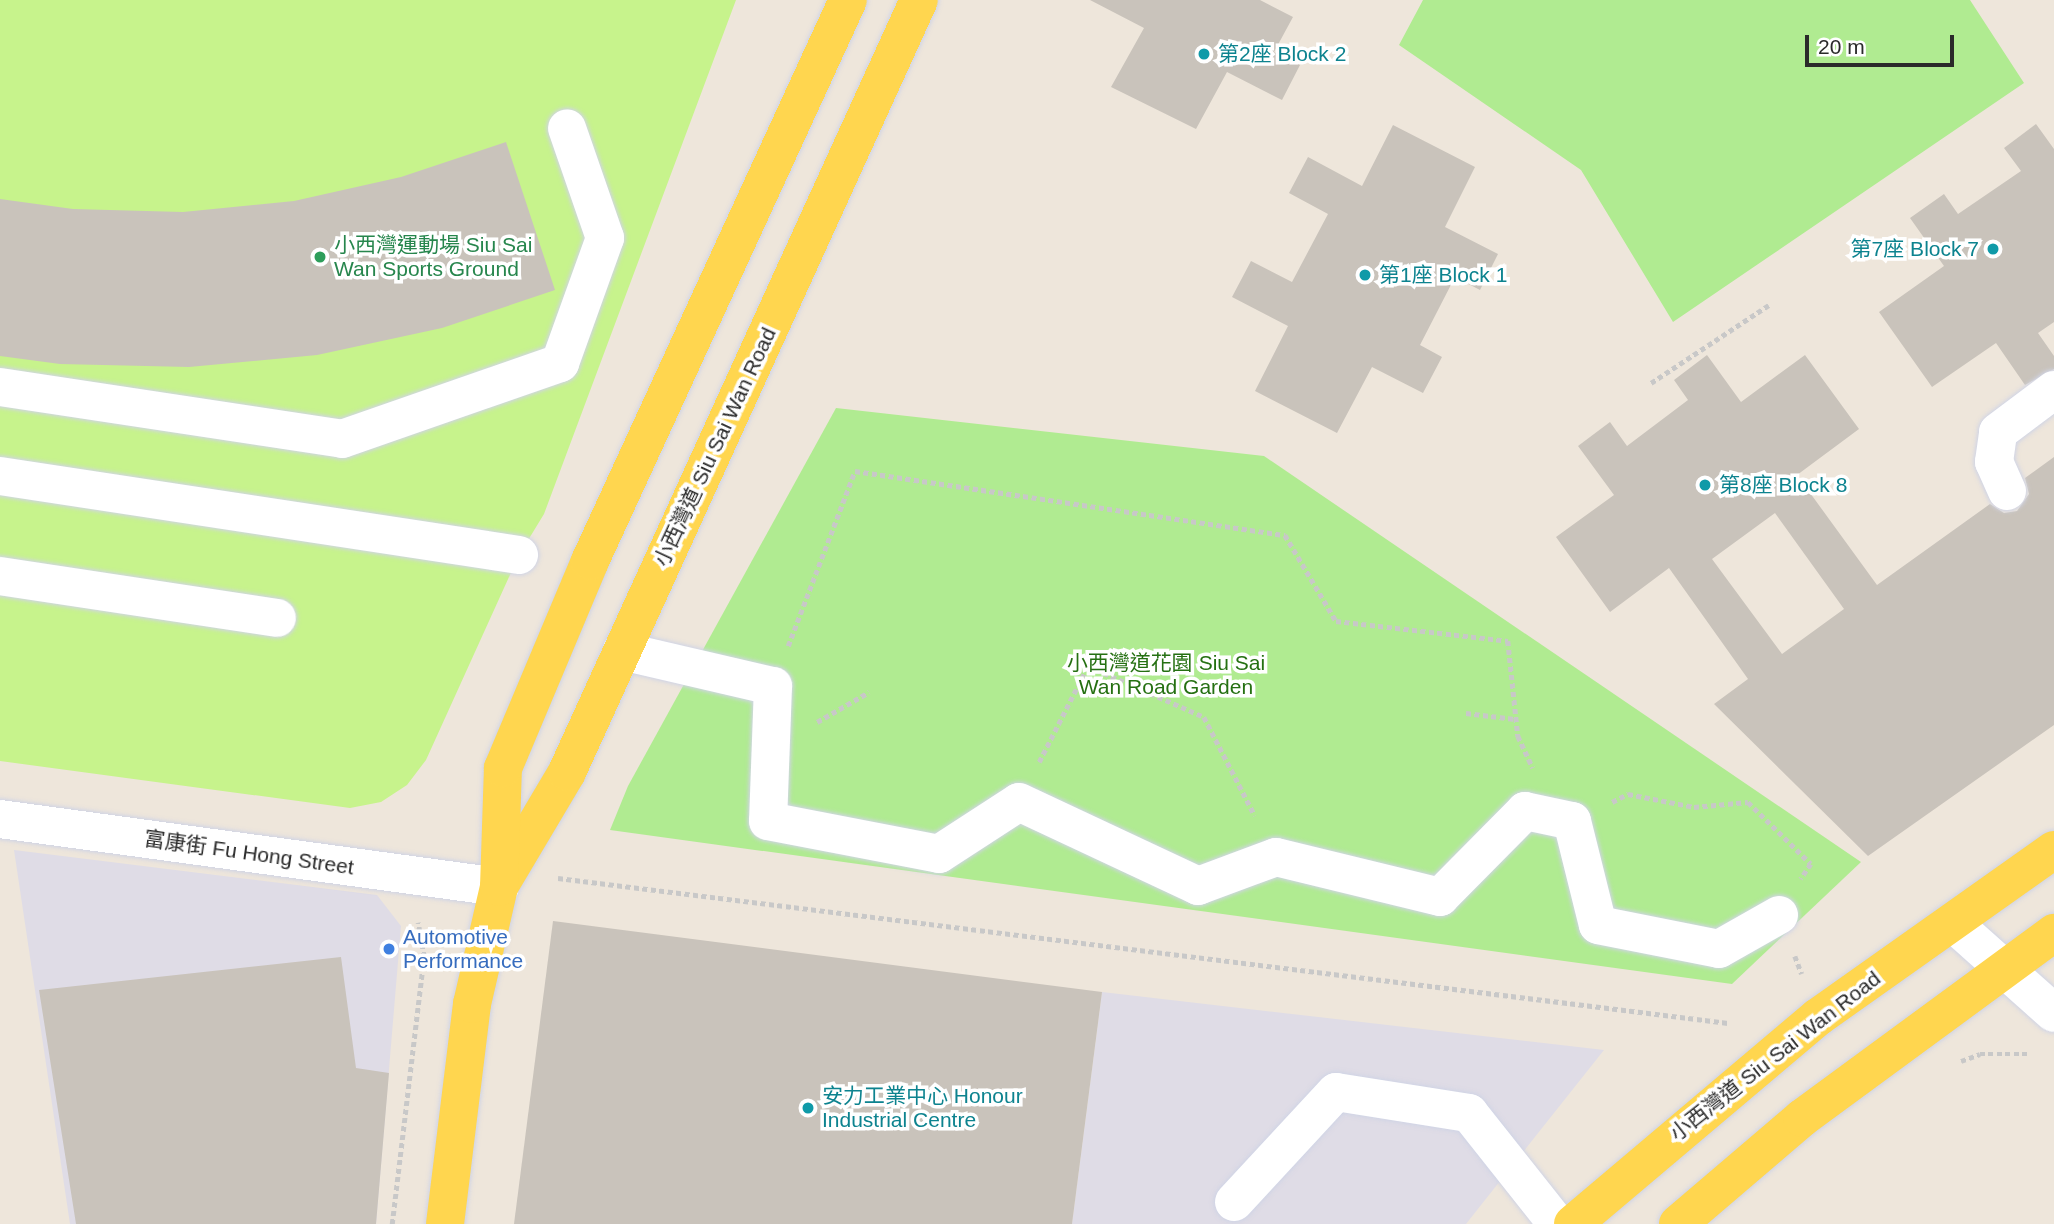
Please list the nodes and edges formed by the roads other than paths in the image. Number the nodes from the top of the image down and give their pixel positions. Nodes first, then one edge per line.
1 (848, 0) edge
2 (919, 0) edge
3 (567, 128) dead end
4 (0, 387) edge
5 (2054, 390) edge
6 (0, 476) edge
7 (2007, 491) dead end
8 (519, 555) dead end
9 (0, 576) edge
10 (277, 618) dead end
11 (622, 651) junction
12 (0, 818) edge
13 (2054, 850) edge
14 (499, 887) junction
15 (1779, 915) road end
16 (1953, 923) junction
17 (2054, 933) edge
18 (2004, 970) junction
19 (2054, 1013) edge
20 (1234, 1202) dead end
21 (445, 1224) edge
22 (1556, 1224) edge
23 (1573, 1224) edge
24 (1678, 1224) edge

1 - 14 main road, 小西灣道 Siu Sai Wan Road
2 - 11 main road, 小西灣道 Siu Sai Wan Road
3 - 4 street
5 - 7 street
6 - 8 street
9 - 10 street
11 - 14 main road, 小西灣道 Siu Sai Wan Road
11 - 15 street
12 - 14 street, 富康街 Fu Hong Street
13 - 16 main road, 小西灣道 Siu Sai Wan Road
14 - 21 main road, 小西灣道 Siu Sai Wan Road
16 - 18 street
16 - 23 main road, 小西灣道 Siu Sai Wan Road
17 - 18 main road
18 - 19 street
18 - 24 main road
20 - 22 street

